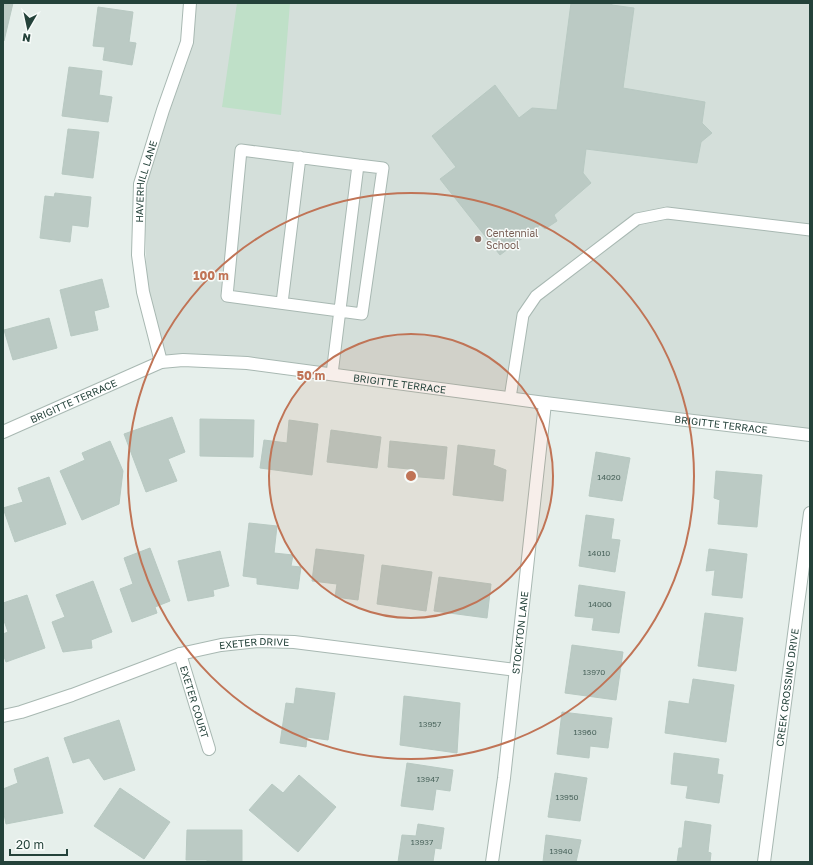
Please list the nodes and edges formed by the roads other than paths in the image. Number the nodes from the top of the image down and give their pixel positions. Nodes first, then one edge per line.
1 (190, 3) edge
2 (300, 157) junction
3 (358, 164) junction
4 (810, 230) edge
5 (282, 303) junction
6 (340, 311) junction
7 (161, 362) junction
8 (332, 374) junction
9 (510, 398) junction
10 (545, 403) junction
11 (3, 432) edge
12 (810, 435) edge
13 (810, 513) edge
14 (180, 654) junction
15 (516, 670) junction
16 (3, 716) edge
17 (208, 749) dead end
18 (492, 862) edge
19 (764, 862) edge

1 - 7 street, HAVERHILL LANE
2 - 3 lane
2 - 5 lane
2 - 5 lane
3 - 6 lane
3 - 6 lane
4 - 9 lane
5 - 6 lane
6 - 8 lane
7 - 8 street, BRIGITTE TERRACE
7 - 11 street, BRIGITTE TERRACE
8 - 9 street, BRIGITTE TERRACE
9 - 10 street, BRIGITTE TERRACE
10 - 12 street, BRIGITTE TERRACE
10 - 15 street, STOCKTON LANE
13 - 19 street, CREEK CROSSING DRIVE
14 - 15 street, EXETER DRIVE
14 - 16 street, EXETER DRIVE
14 - 17 street, EXETER COURT
15 - 18 street, STOCKTON LANE

